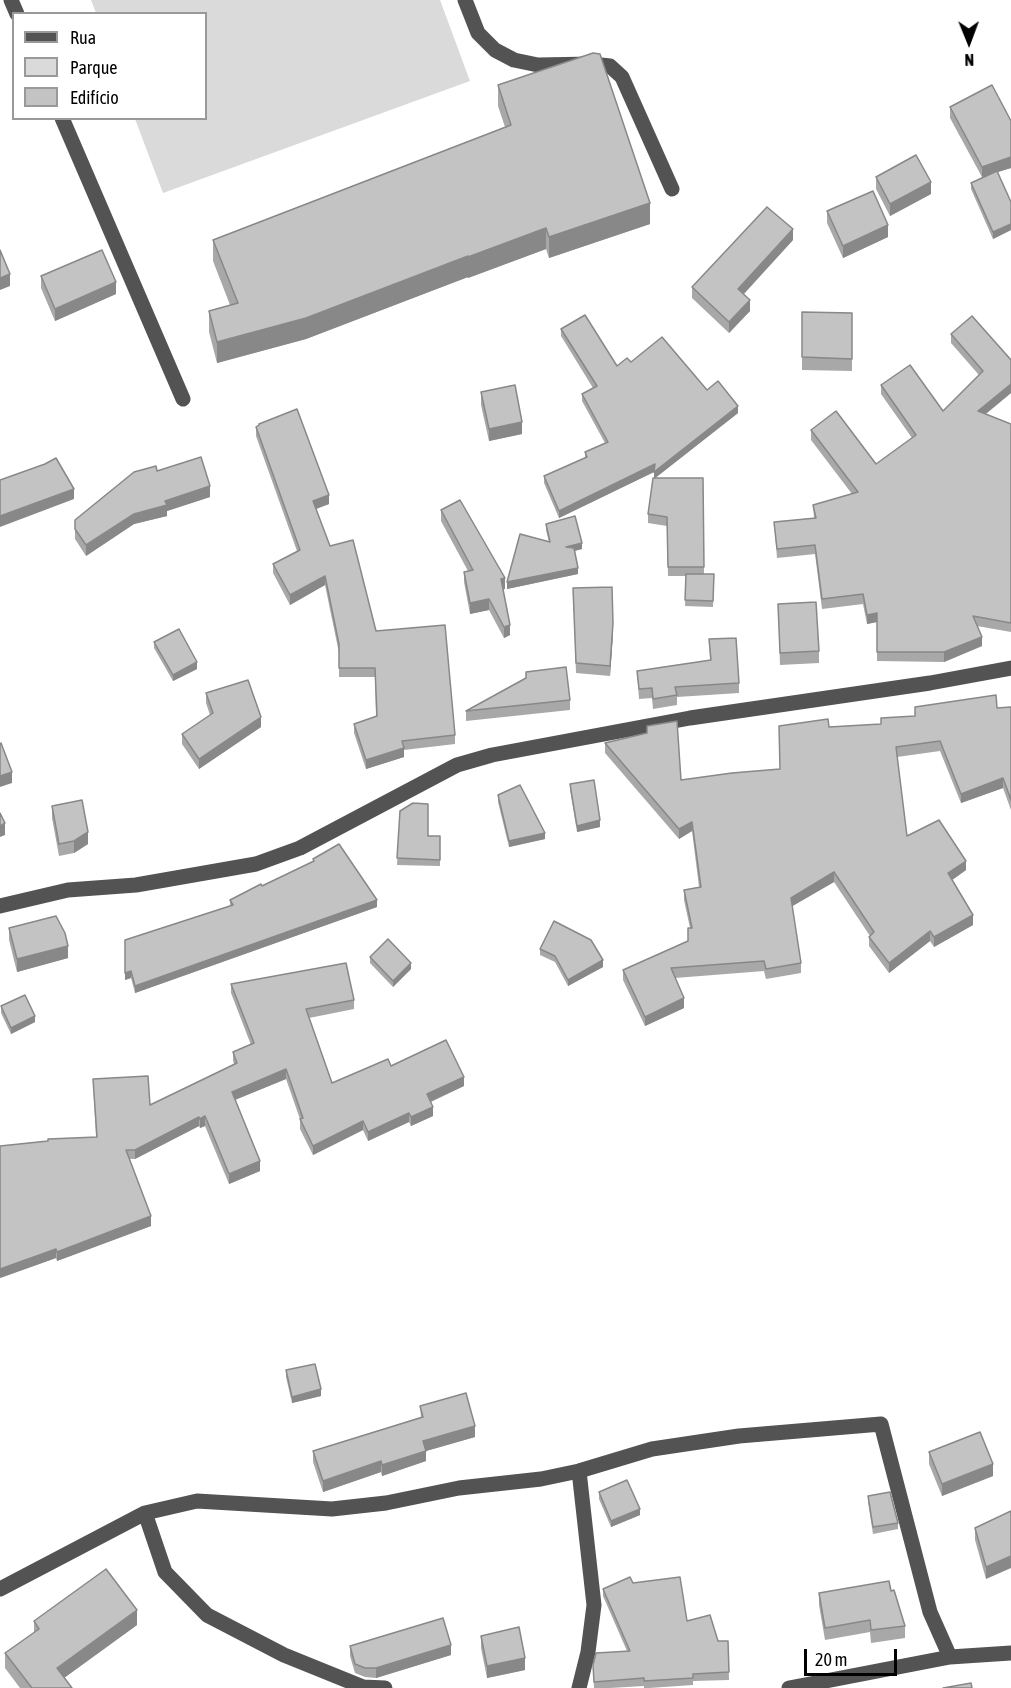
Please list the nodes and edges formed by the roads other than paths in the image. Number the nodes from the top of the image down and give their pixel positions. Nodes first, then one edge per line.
1 (465, 0) edge
2 (63, 120) edge
3 (672, 189) dead end
4 (183, 399) dead end
5 (1011, 668) edge
6 (0, 906) edge
7 (579, 1471) junction
8 (145, 1513) junction
9 (0, 1589) edge
10 (1011, 1653) edge
11 (950, 1657) junction
12 (385, 1688) edge
13 (579, 1688) edge
14 (789, 1688) edge

1 - 3 street
2 - 4 street
5 - 6 street
7 - 8 street
7 - 11 street
7 - 13 street
8 - 9 street
8 - 12 street
10 - 11 street
11 - 14 street

